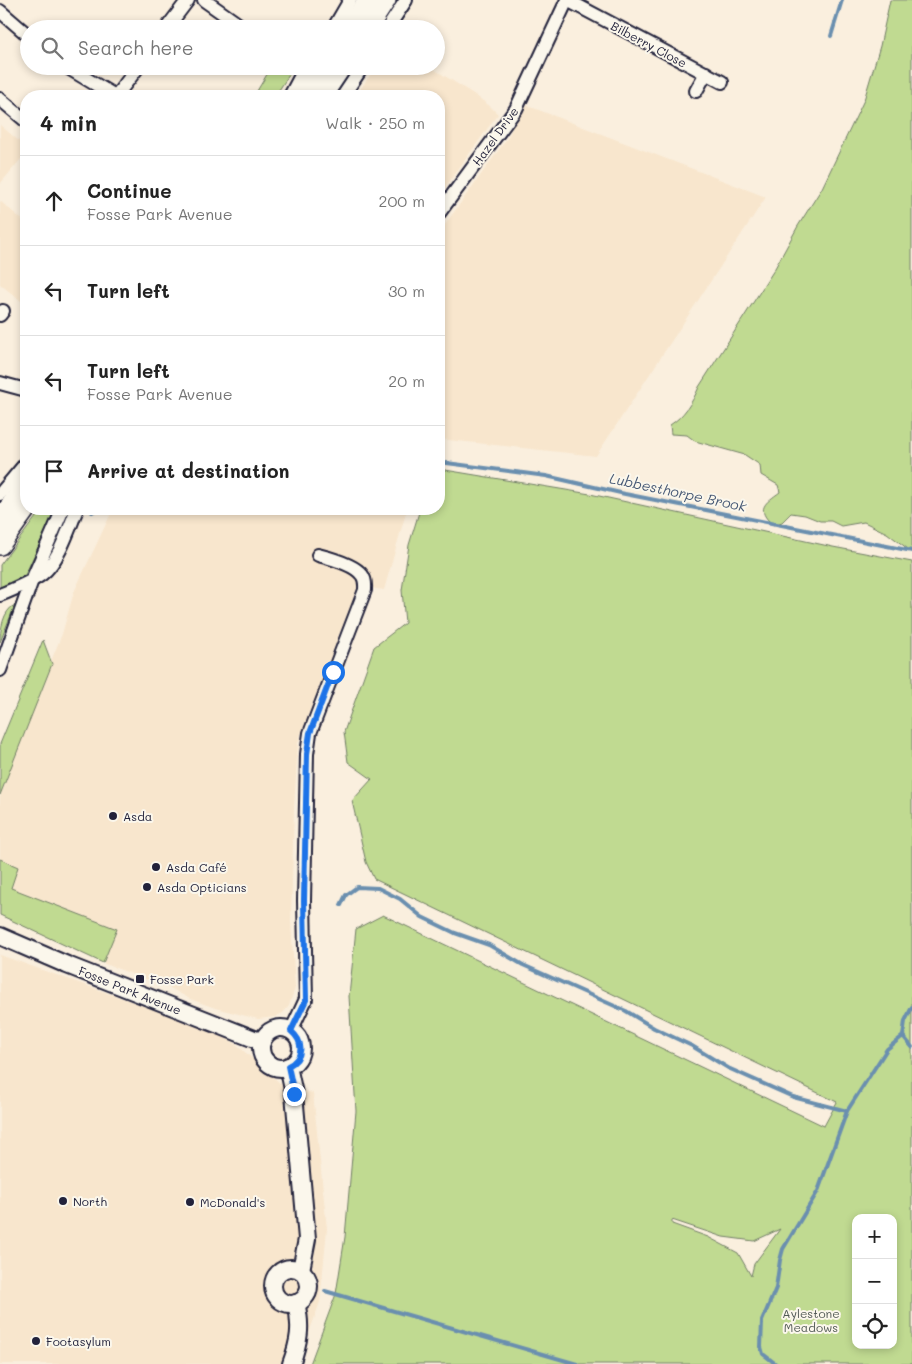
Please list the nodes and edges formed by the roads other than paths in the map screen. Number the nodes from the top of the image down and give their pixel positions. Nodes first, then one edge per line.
1 (188, 0) edge
2 (204, 0) edge
3 (350, 0) edge
4 (368, 0) edge
5 (386, 0) edge
6 (406, 0) edge
7 (567, 0) edge
8 (0, 11) edge
9 (173, 20) edge
10 (232, 20) edge
11 (338, 20) edge
12 (355, 20) edge
13 (373, 20) edge
14 (393, 20) edge
15 (20, 28) edge
16 (706, 73) junction
17 (80, 75) edge
18 (131, 75) edge
19 (299, 75) edge
20 (318, 75) edge
21 (336, 75) edge
22 (356, 75) edge
23 (722, 82) dead end
24 (106, 90) edge
25 (120, 90) edge
26 (293, 90) edge
27 (308, 90) edge
28 (326, 90) edge
29 (347, 90) edge
30 (696, 91) dead end
31 (0, 99) edge
32 (20, 116) edge
33 (445, 205) edge
34 (0, 383) edge
35 (20, 388) edge
36 (20, 470) edge
37 (20, 492) edge
38 (0, 494) edge
39 (22, 515) edge
40 (59, 515) edge
41 (74, 515) edge
42 (0, 520) edge
43 (0, 545) edge
44 (318, 555) dead end
45 (32, 580) junction
46 (0, 595) edge
47 (0, 670) edge
48 (0, 936) edge
49 (291, 1031) junction
50 (262, 1042) junction
51 (288, 1066) junction
52 (301, 1270) junction
53 (296, 1303) junction
54 (291, 1364) edge

1 - 9 street
2 - 10 street
3 - 11 street
4 - 12 main road
5 - 13 main road
6 - 14 street
7 - 16 street, Bilberry Close
7 - 33 street, Hazel Drive
8 - 15 street
16 - 23 street, Bilberry Close
16 - 30 street
17 - 24 street
18 - 25 street
19 - 26 street
20 - 27 main road
21 - 28 main road
22 - 29 street
31 - 32 street
34 - 35 street
36 - 38 street
37 - 42 main road
39 - 43 main road
40 - 45 street
41 - 45 street
44 - 49 street
45 - 46 street
45 - 47 street
48 - 50 street, Fosse Park Avenue
49 - 50 street
49 - 51 street
50 - 51 street
51 - 52 street
52 - 53 street
52 - 53 street
53 - 54 street

